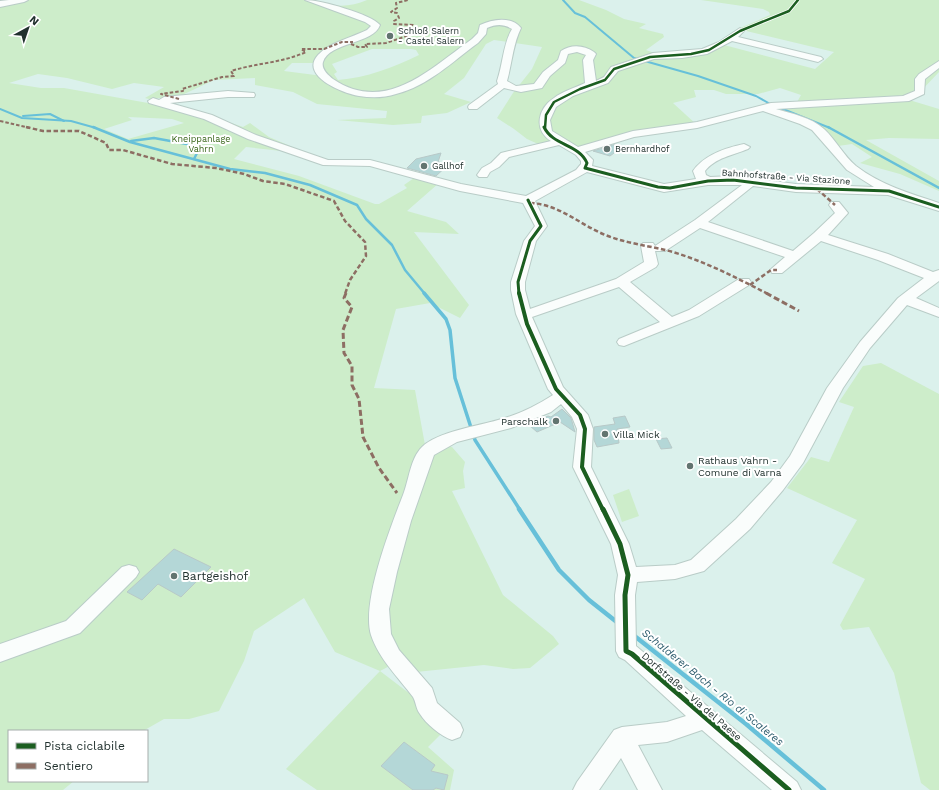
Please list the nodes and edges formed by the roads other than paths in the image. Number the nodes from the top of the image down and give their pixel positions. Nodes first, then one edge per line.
1 (24, 0) edge
2 (309, 0) edge
3 (0, 4) edge
4 (740, 31) dead end
5 (731, 38) junction
6 (818, 59) dead end
7 (939, 64) edge
8 (504, 85) junction
9 (589, 85) junction
10 (250, 95) dead end
11 (771, 106) junction
12 (474, 107) dead end
13 (559, 142) junction
14 (744, 148) dead end
15 (576, 151) junction
16 (585, 168) junction
17 (483, 175) dead end
18 (708, 181) junction
19 (749, 182) junction
20 (889, 191) junction
21 (528, 200) junction
22 (835, 205) dead end
23 (939, 207) edge
24 (699, 223) junction
25 (819, 236) junction
26 (795, 256) junction
27 (777, 270) dead end
28 (936, 275) edge
29 (621, 282) junction
30 (744, 282) dead end
31 (906, 299) junction
32 (939, 313) edge
33 (524, 314) junction
34 (671, 323) junction
35 (624, 342) dead end
36 (562, 396) junction
37 (129, 572) dead end
38 (628, 575) junction
39 (0, 653) edge
40 (705, 719) junction
41 (452, 730) dead end
42 (622, 737) junction
43 (585, 790) edge
44 (650, 790) edge
45 (789, 790) edge

1 - 3 street
2 - 8 street
4 - 5 street
5 - 6 street
5 - 9 street
7 - 11 street
8 - 9 street
8 - 12 street
9 - 13 street
10 - 21 street
11 - 15 street
11 - 20 street
13 - 15 street
13 - 17 street
14 - 18 street
15 - 16 street
16 - 18 street, Bahnhofstraße - Via Stazione
16 - 21 street
18 - 19 street, Bahnhofstraße - Via Stazione
19 - 20 street, Bahnhofstraße - Via Stazione
19 - 24 street
20 - 23 street, Bahnhofstraße - Via Stazione
21 - 33 street, Dorfstraße - Via del Paese
22 - 25 street
24 - 26 street
24 - 29 street
25 - 26 street
25 - 28 street
26 - 27 street
28 - 31 street
29 - 33 street
29 - 34 street
30 - 34 street
31 - 32 street
31 - 38 street
33 - 36 street, Dorfstraße - Via del Paese
34 - 35 street
36 - 38 street, Dorfstraße - Via del Paese
36 - 41 street
37 - 39 street
38 - 40 street, Dorfstraße - Via del Paese
40 - 42 street
40 - 45 street, Dorfstraße - Via del Paese
42 - 43 street
42 - 44 street

